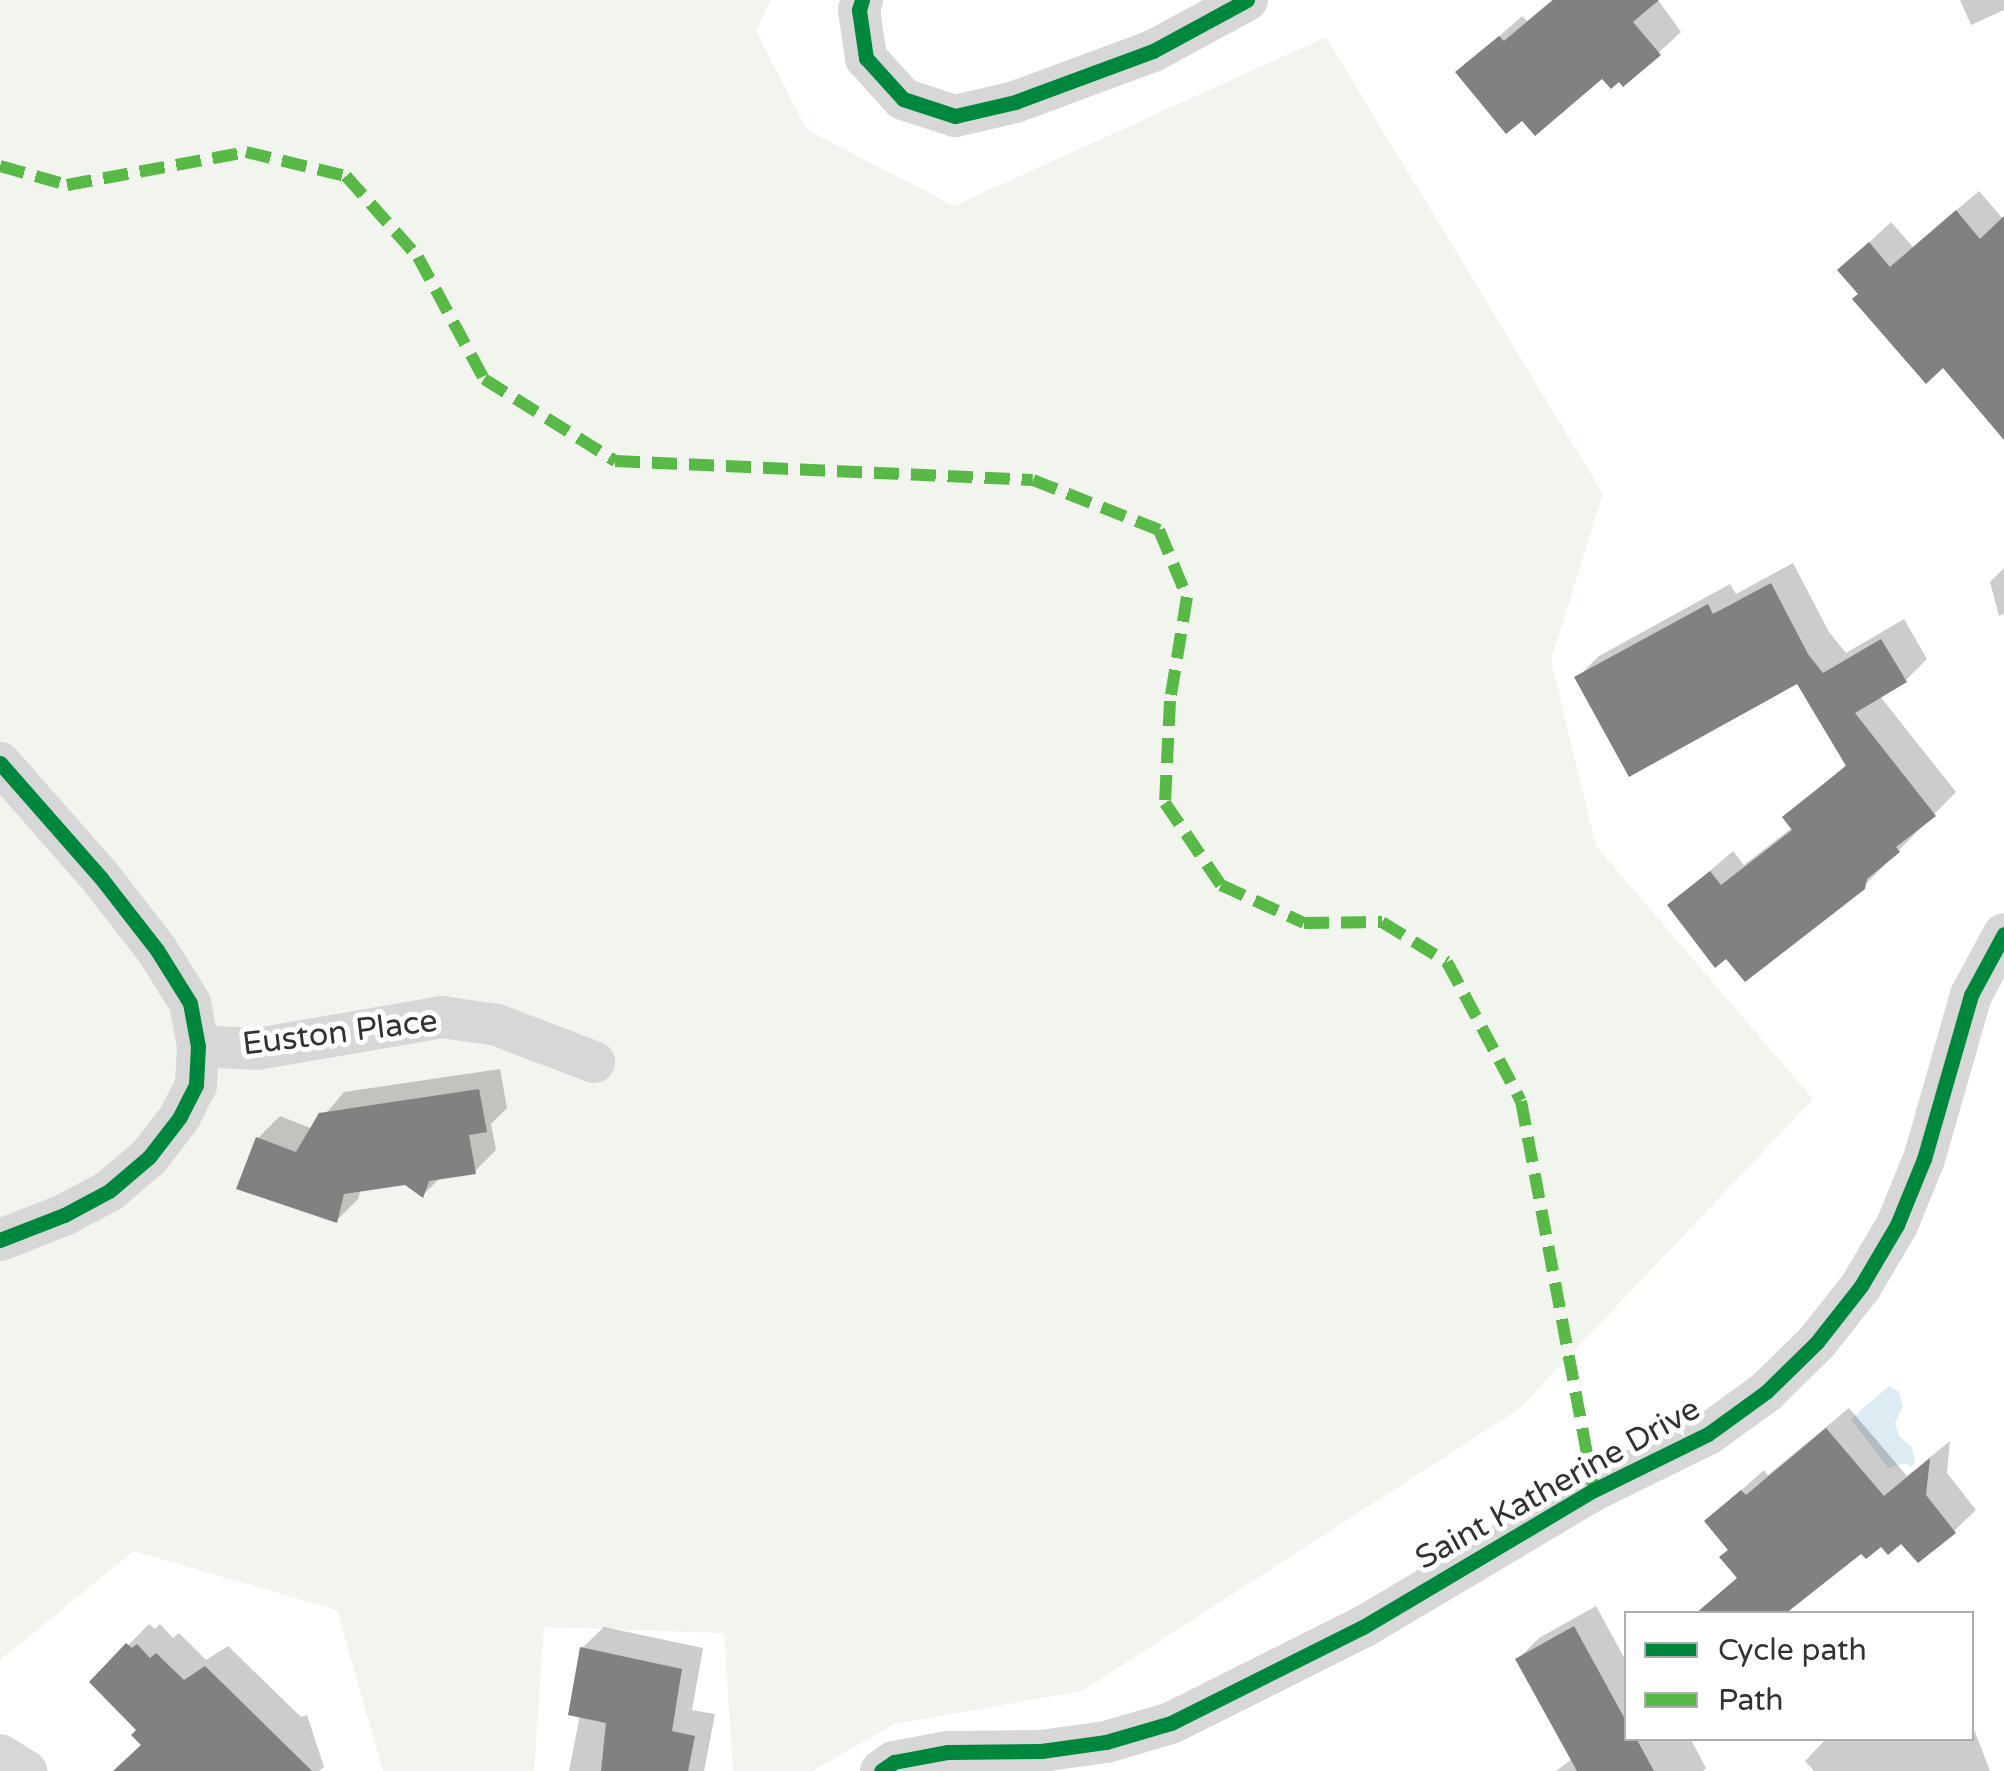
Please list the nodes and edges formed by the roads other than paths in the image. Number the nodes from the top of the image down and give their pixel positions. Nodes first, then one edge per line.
1 (862, 0) edge
2 (1248, 0) edge
3 (0, 764) edge
4 (2004, 934) edge
5 (198, 1046) junction
6 (594, 1062) dead end
7 (0, 1240) edge
8 (0, 1755) edge
9 (26, 1771) edge
10 (881, 1771) edge

1 - 2 street
3 - 5 street
4 - 10 street, Saint Katherine Drive
5 - 6 street, Euston Place
5 - 7 street
8 - 9 street

